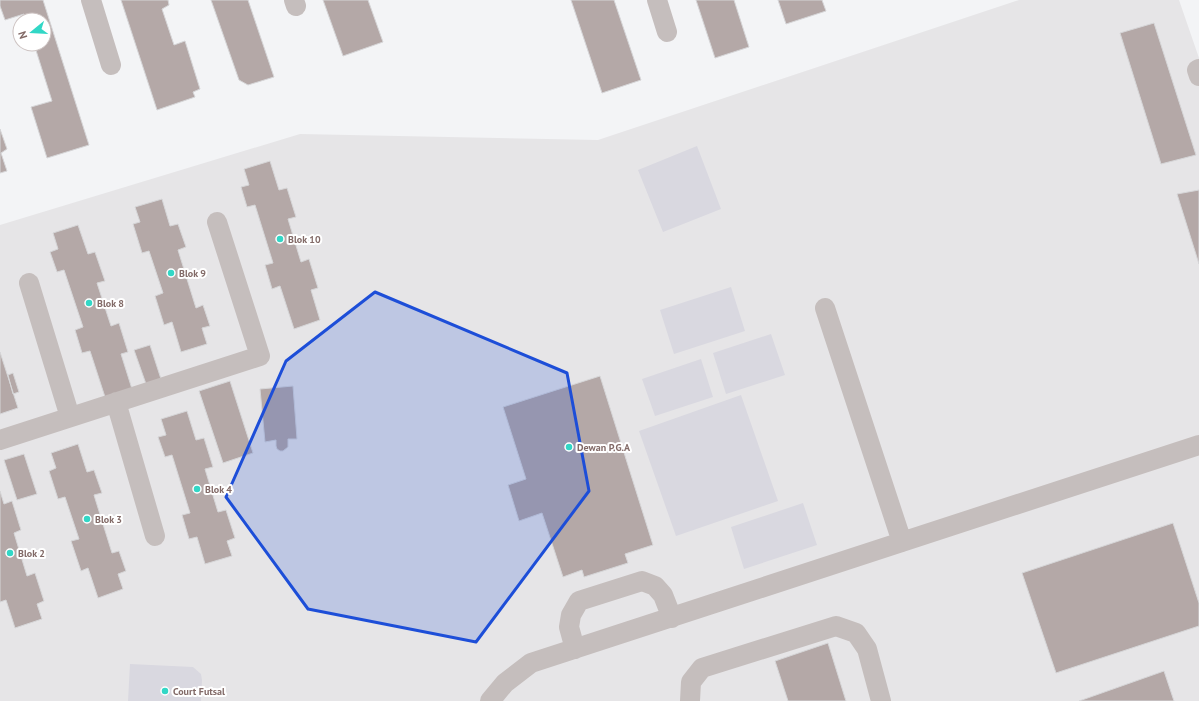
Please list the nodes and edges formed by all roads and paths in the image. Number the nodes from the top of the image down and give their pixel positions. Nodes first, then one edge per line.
1 (91, 0) edge
2 (657, 0) edge
3 (667, 32) dead end
4 (111, 65) dead end
5 (1199, 69) edge
6 (1199, 76) edge
7 (217, 222) dead end
8 (29, 283) dead end
9 (825, 308) dead end
10 (116, 402) junction
11 (70, 417) junction
12 (0, 440) edge
13 (1199, 445) edge
14 (155, 536) dead end
15 (902, 542) junction
16 (672, 618) junction
17 (575, 649) junction
18 (490, 701) edge
19 (690, 701) edge
20 (881, 701) edge

1 - 4 lane
2 - 3 lane
5 - 6 lane
7 - 10 lane
8 - 11 lane
9 - 15 lane
10 - 11 lane
10 - 14 lane
11 - 12 lane
13 - 15 lane
15 - 16 lane
16 - 17 lane
16 - 17 lane
17 - 18 lane
19 - 20 lane

